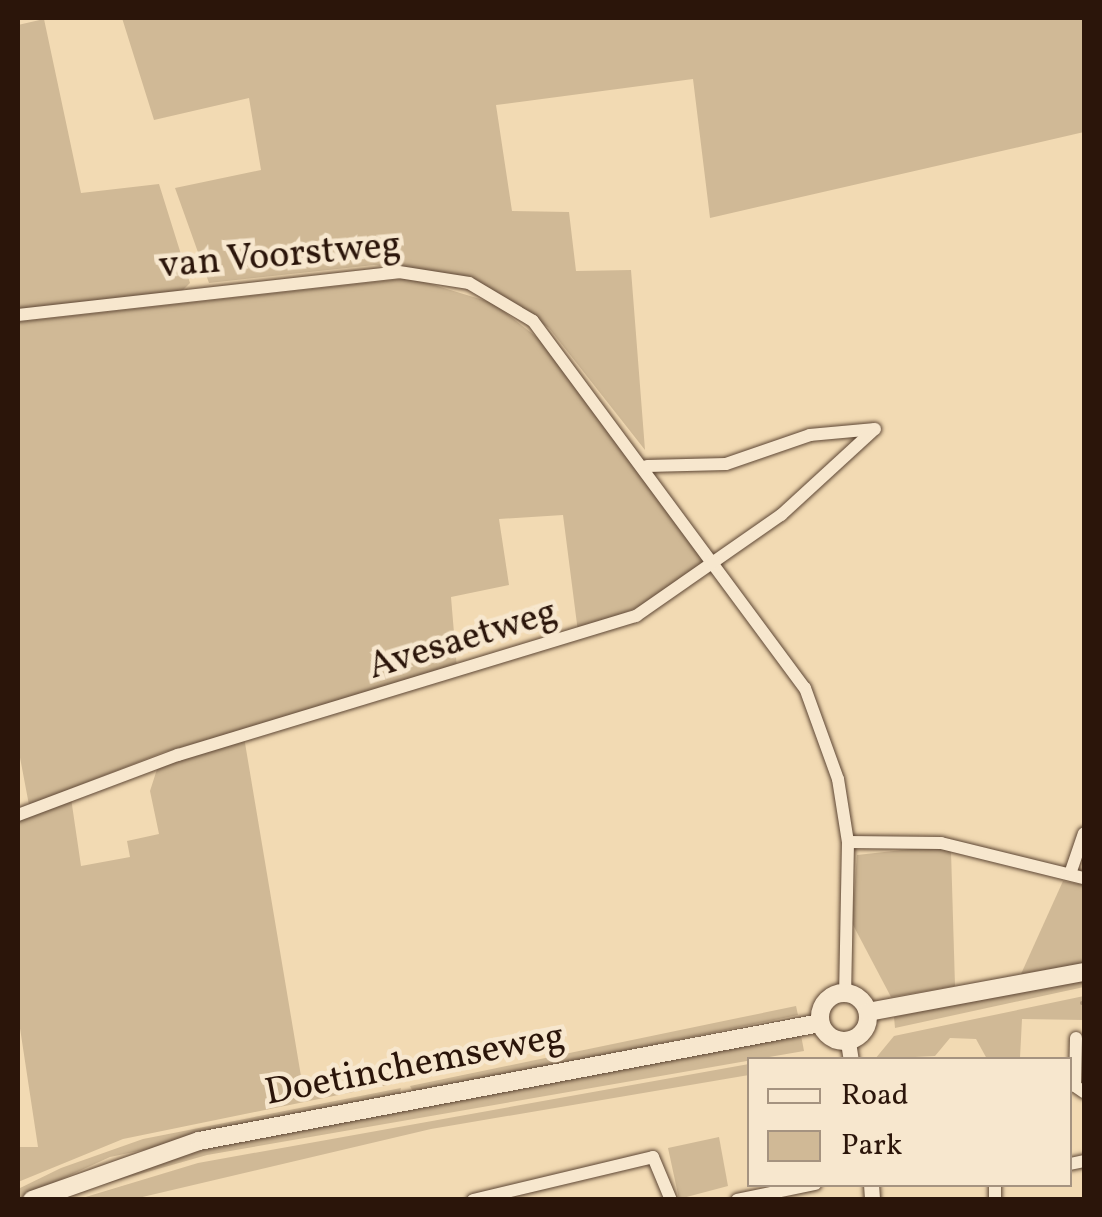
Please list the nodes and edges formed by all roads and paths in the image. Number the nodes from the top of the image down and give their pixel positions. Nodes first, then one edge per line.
1 (18, 315) edge
2 (647, 466) junction
3 (718, 563) junction
4 (18, 815) edge
5 (1084, 833) edge
6 (848, 842) junction
7 (1070, 874) junction
8 (1084, 878) edge
9 (1084, 972) edge
10 (845, 993) junction
11 (868, 1012) junction
12 (820, 1023) junction
13 (1076, 1038) dead end
14 (849, 1051) edge
15 (1084, 1092) edge
16 (800, 1187) edge
17 (32, 1200) edge
18 (473, 1200) edge
19 (670, 1200) edge
20 (737, 1200) edge

1 - 2 street, van Voorstweg
2 - 3 street, van Voorstweg
2 - 3 street, Avesaetweg
3 - 4 street, Avesaetweg
3 - 6 street, van Voorstweg
5 - 7 street
6 - 7 street
6 - 10 street, van Voorstweg
7 - 8 street
9 - 11 main road
10 - 11 main road
10 - 12 main road
11 - 14 main road
12 - 14 main road
12 - 17 main road, Doetinchemseweg
13 - 15 street
16 - 20 street
18 - 19 street

